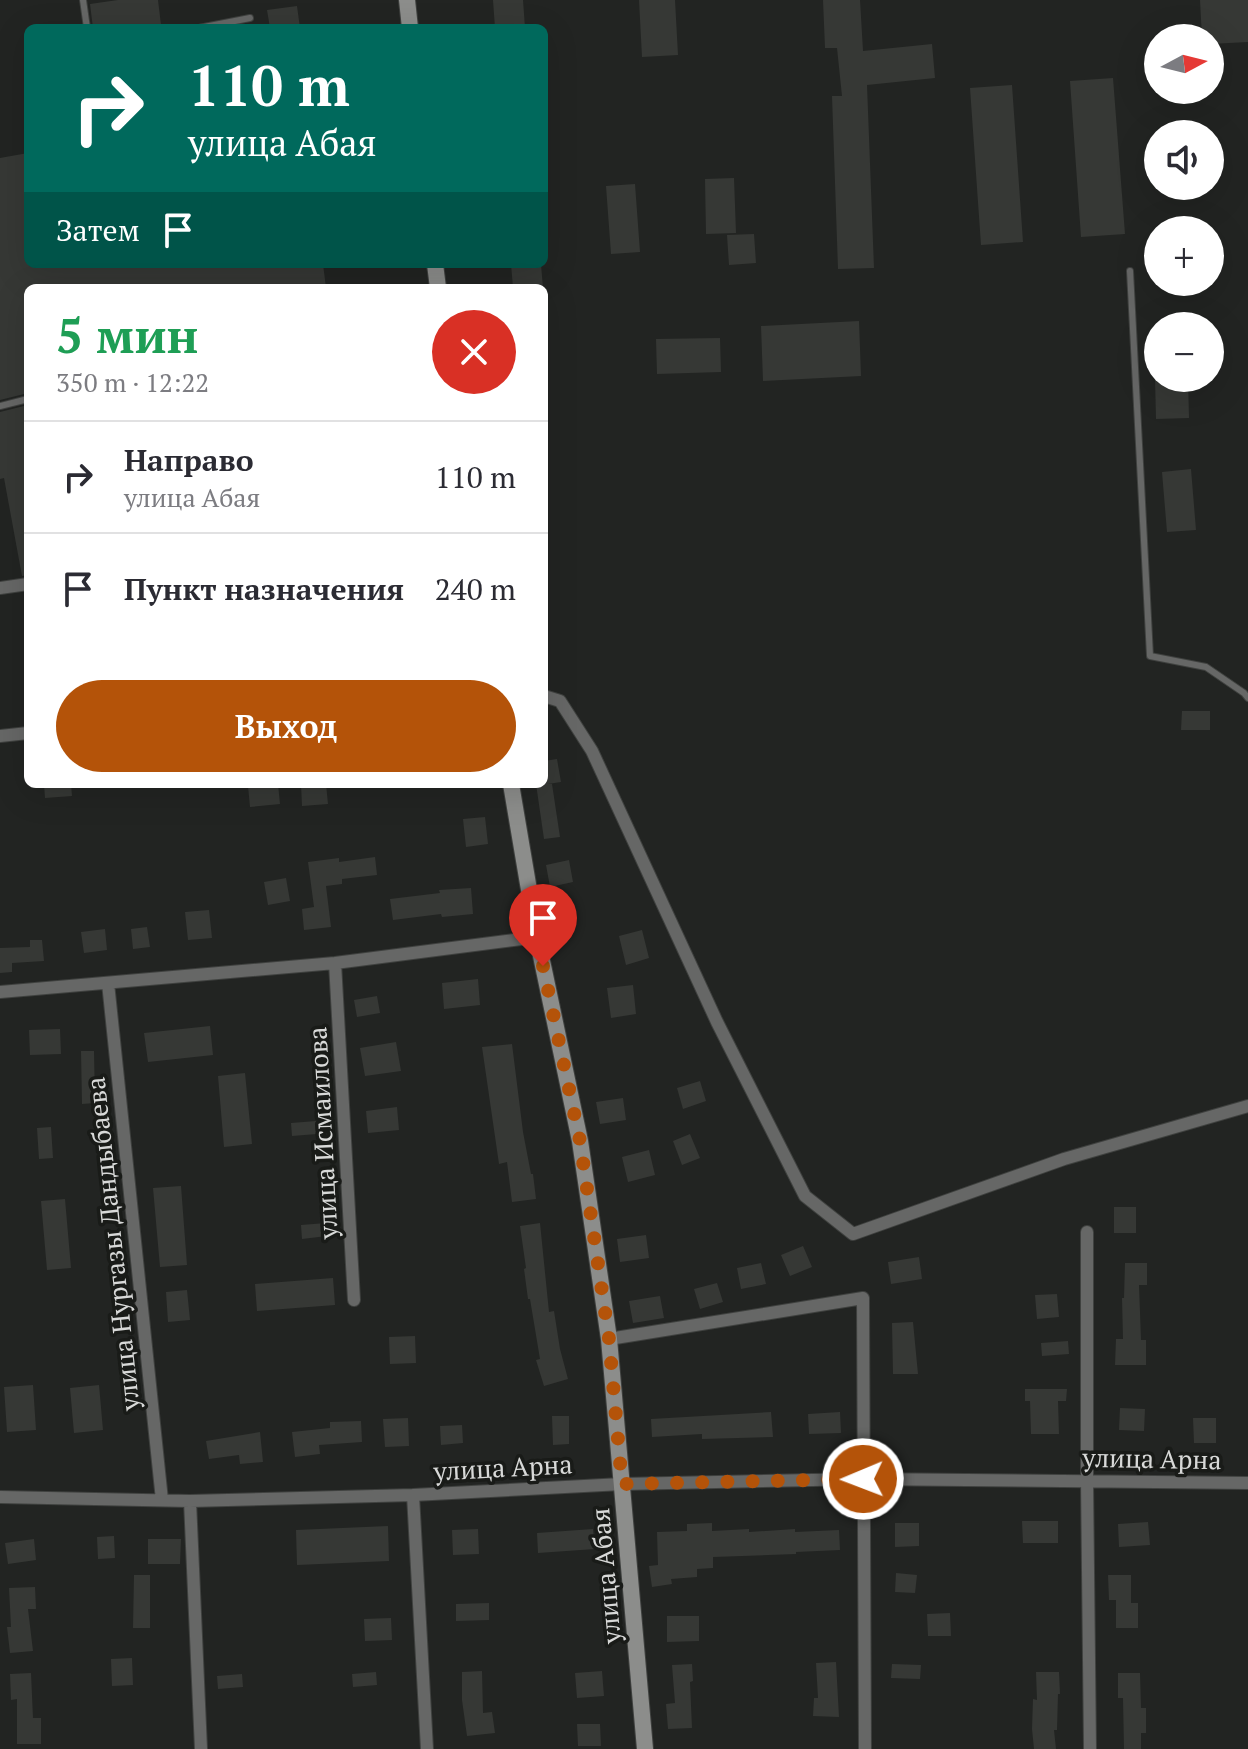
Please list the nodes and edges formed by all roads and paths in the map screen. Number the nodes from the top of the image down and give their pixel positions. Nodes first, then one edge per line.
1 (83, 0) edge
2 (407, 0) edge
3 (250, 18) dead end
4 (86, 24) edge
5 (219, 24) edge
6 (410, 24) edge
7 (1130, 271) dead end
8 (24, 400) edge
9 (0, 406) edge
10 (24, 585) edge
11 (0, 588) edge
12 (548, 697) edge
13 (1248, 698) edge
14 (24, 733) edge
15 (0, 736) edge
16 (512, 788) edge
17 (537, 937) junction
18 (335, 963) junction
19 (108, 983) junction
20 (0, 992) edge
21 (1248, 1106) edge
22 (1087, 1232) dead end
23 (354, 1300) dead end
24 (609, 1339) junction
25 (863, 1479) junction
26 (1087, 1480) junction
27 (1248, 1483) edge
28 (622, 1484) junction
29 (413, 1495) junction
30 (0, 1497) edge
31 (162, 1500) junction
32 (190, 1501) junction
33 (201, 1749) edge
34 (427, 1749) edge
35 (645, 1749) edge
36 (865, 1749) edge
37 (1090, 1749) edge

1 - 4 lane
2 - 6 street
3 - 5 lane
7 - 13 lane
8 - 9 lane
10 - 11 street
12 - 21 street
14 - 15 street
16 - 17 street, улица Абая
17 - 18 street
17 - 24 street, улица Абая
18 - 19 street
18 - 23 street, улица Исмаилова
19 - 20 street
19 - 31 street, улица Нургазы Дандыбаева
22 - 26 street
24 - 25 street
24 - 28 street, улица Абая
25 - 26 street, улица Арна
25 - 28 street, улица Арна
25 - 36 street
26 - 27 street, улица Арна
26 - 37 street
28 - 29 street, улица Арна
28 - 35 street, улица Абая
29 - 32 street, улица Арна
29 - 34 street
30 - 31 street, улица Арна
31 - 32 street, улица Арна
32 - 33 street

